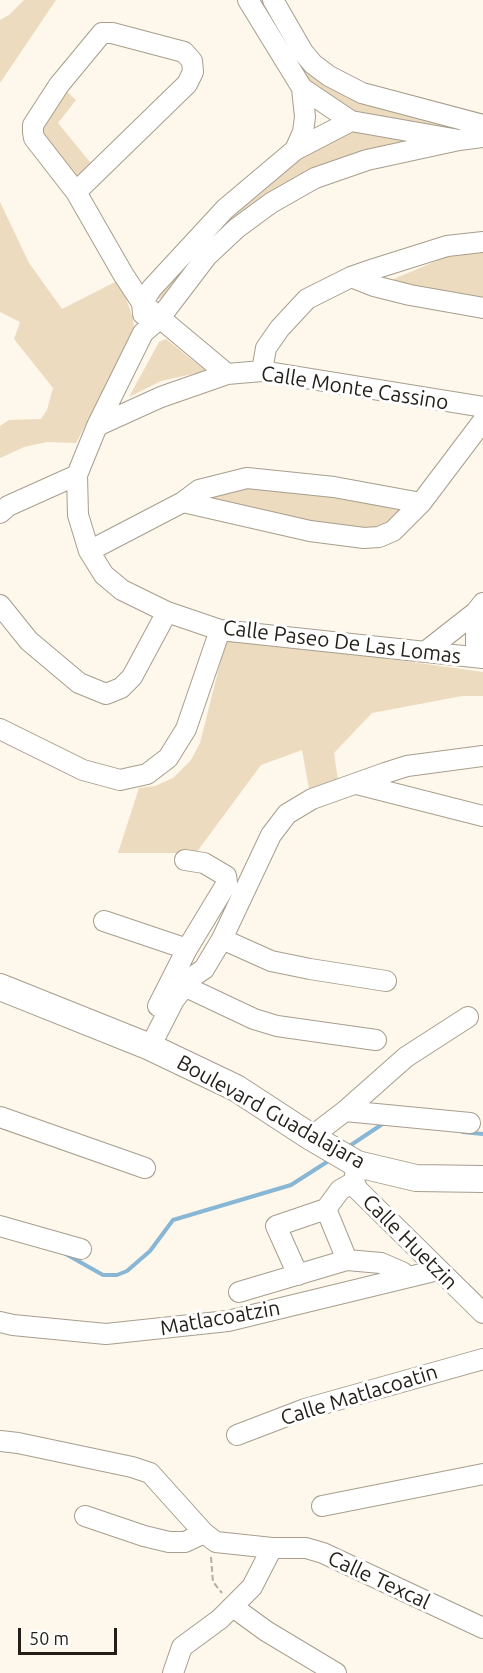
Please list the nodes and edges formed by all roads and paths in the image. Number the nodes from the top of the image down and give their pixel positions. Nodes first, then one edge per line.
1 (248, 0) edge
2 (273, 0) edge
3 (302, 88) junction
4 (351, 121) junction
5 (483, 125) edge
6 (483, 137) edge
7 (459, 140) junction
8 (295, 150) junction
9 (76, 192) junction
10 (483, 242) edge
11 (351, 277) junction
12 (142, 303) junction
13 (483, 308) edge
14 (159, 319) junction
15 (143, 333) junction
16 (262, 371) junction
17 (227, 374) junction
18 (483, 407) edge
19 (483, 421) edge
20 (97, 426) junction
21 (77, 475) junction
22 (183, 502) junction
23 (421, 503) junction
24 (0, 513) edge
25 (89, 551) junction
26 (0, 605) edge
27 (480, 608) edge
28 (167, 612) junction
29 (220, 630) junction
30 (425, 652) junction
31 (479, 658) edge
32 (0, 729) edge
33 (483, 756) edge
34 (357, 784) junction
35 (483, 816) edge
36 (185, 860) dead end
37 (104, 921) dead end
38 (222, 939) junction
39 (188, 950) junction
40 (386, 981) dead end
41 (184, 986) junction
42 (0, 987) edge
43 (468, 1017) dead end
44 (376, 1040) dead end
45 (144, 1045) junction
46 (345, 1111) junction
47 (0, 1117) edge
48 (470, 1123) dead end
49 (317, 1140) junction
50 (145, 1168) dead end
51 (353, 1168) junction
52 (483, 1179) edge
53 (326, 1209) junction
54 (0, 1226) edge
55 (81, 1249) dead end
56 (347, 1260) junction
57 (438, 1270) junction
58 (298, 1275) junction
59 (408, 1277) junction
60 (239, 1292) dead end
61 (483, 1313) edge
62 (0, 1322) edge
63 (483, 1359) edge
64 (237, 1435) dead end
65 (0, 1441) edge
66 (483, 1474) edge
67 (322, 1506) dead end
68 (85, 1516) dead end
69 (207, 1536) junction
70 (272, 1548) junction
71 (233, 1607) junction
72 (483, 1628) edge
73 (174, 1673) edge
74 (336, 1673) edge

1 - 3 street
2 - 5 street
3 - 4 street
3 - 8 street
4 - 7 street
4 - 8 street
6 - 7 street
7 - 14 street
8 - 12 street
9 - 9 street
9 - 12 street
10 - 11 street
11 - 13 street
11 - 16 street
12 - 14 street
12 - 15 street
14 - 15 street
14 - 17 street
15 - 20 street
16 - 17 street, Calle Monte Cassino
16 - 18 street, Calle Monte Cassino
17 - 20 street, Calle Monte Cassino
19 - 23 street
20 - 21 street
21 - 24 street
21 - 25 street, Calle Paseo De Las Lomas
22 - 23 street
22 - 23 street
22 - 25 street
25 - 28 street, Calle Paseo De Las Lomas
26 - 28 street
27 - 30 street
27 - 31 street
28 - 29 street, Calle Paseo De Las Lomas
29 - 30 street, Calle Paseo De Las Lomas
29 - 32 street
30 - 31 street, Calle Paseo De Las Lomas
33 - 34 street
34 - 35 street
34 - 38 street
36 - 39 street
37 - 39 street
38 - 40 street
38 - 41 street
39 - 45 street
41 - 44 street
41 - 45 street
42 - 45 main road, Boulevard Guadalajara
43 - 46 street
45 - 49 main road, Boulevard Guadalajara
46 - 48 street
46 - 49 street
47 - 50 street
49 - 51 main road, Boulevard Guadalajara
51 - 52 main road, Boulevard Guadalajara
51 - 53 street
51 - 57 street, Calle Huetzin
53 - 56 street
53 - 58 street
54 - 55 street
56 - 58 street
56 - 59 street
57 - 59 street, Matlacoatzin
57 - 61 street, Calle Huetzin
58 - 60 street
59 - 62 street, Matlacoatzin
63 - 64 street, Calle Matlacoatin
65 - 69 street
66 - 67 street
68 - 69 street
69 - 70 street, Calle Texcal
69 - 71 path
70 - 71 street
70 - 72 street, Calle Texcal
71 - 73 street
71 - 74 street

